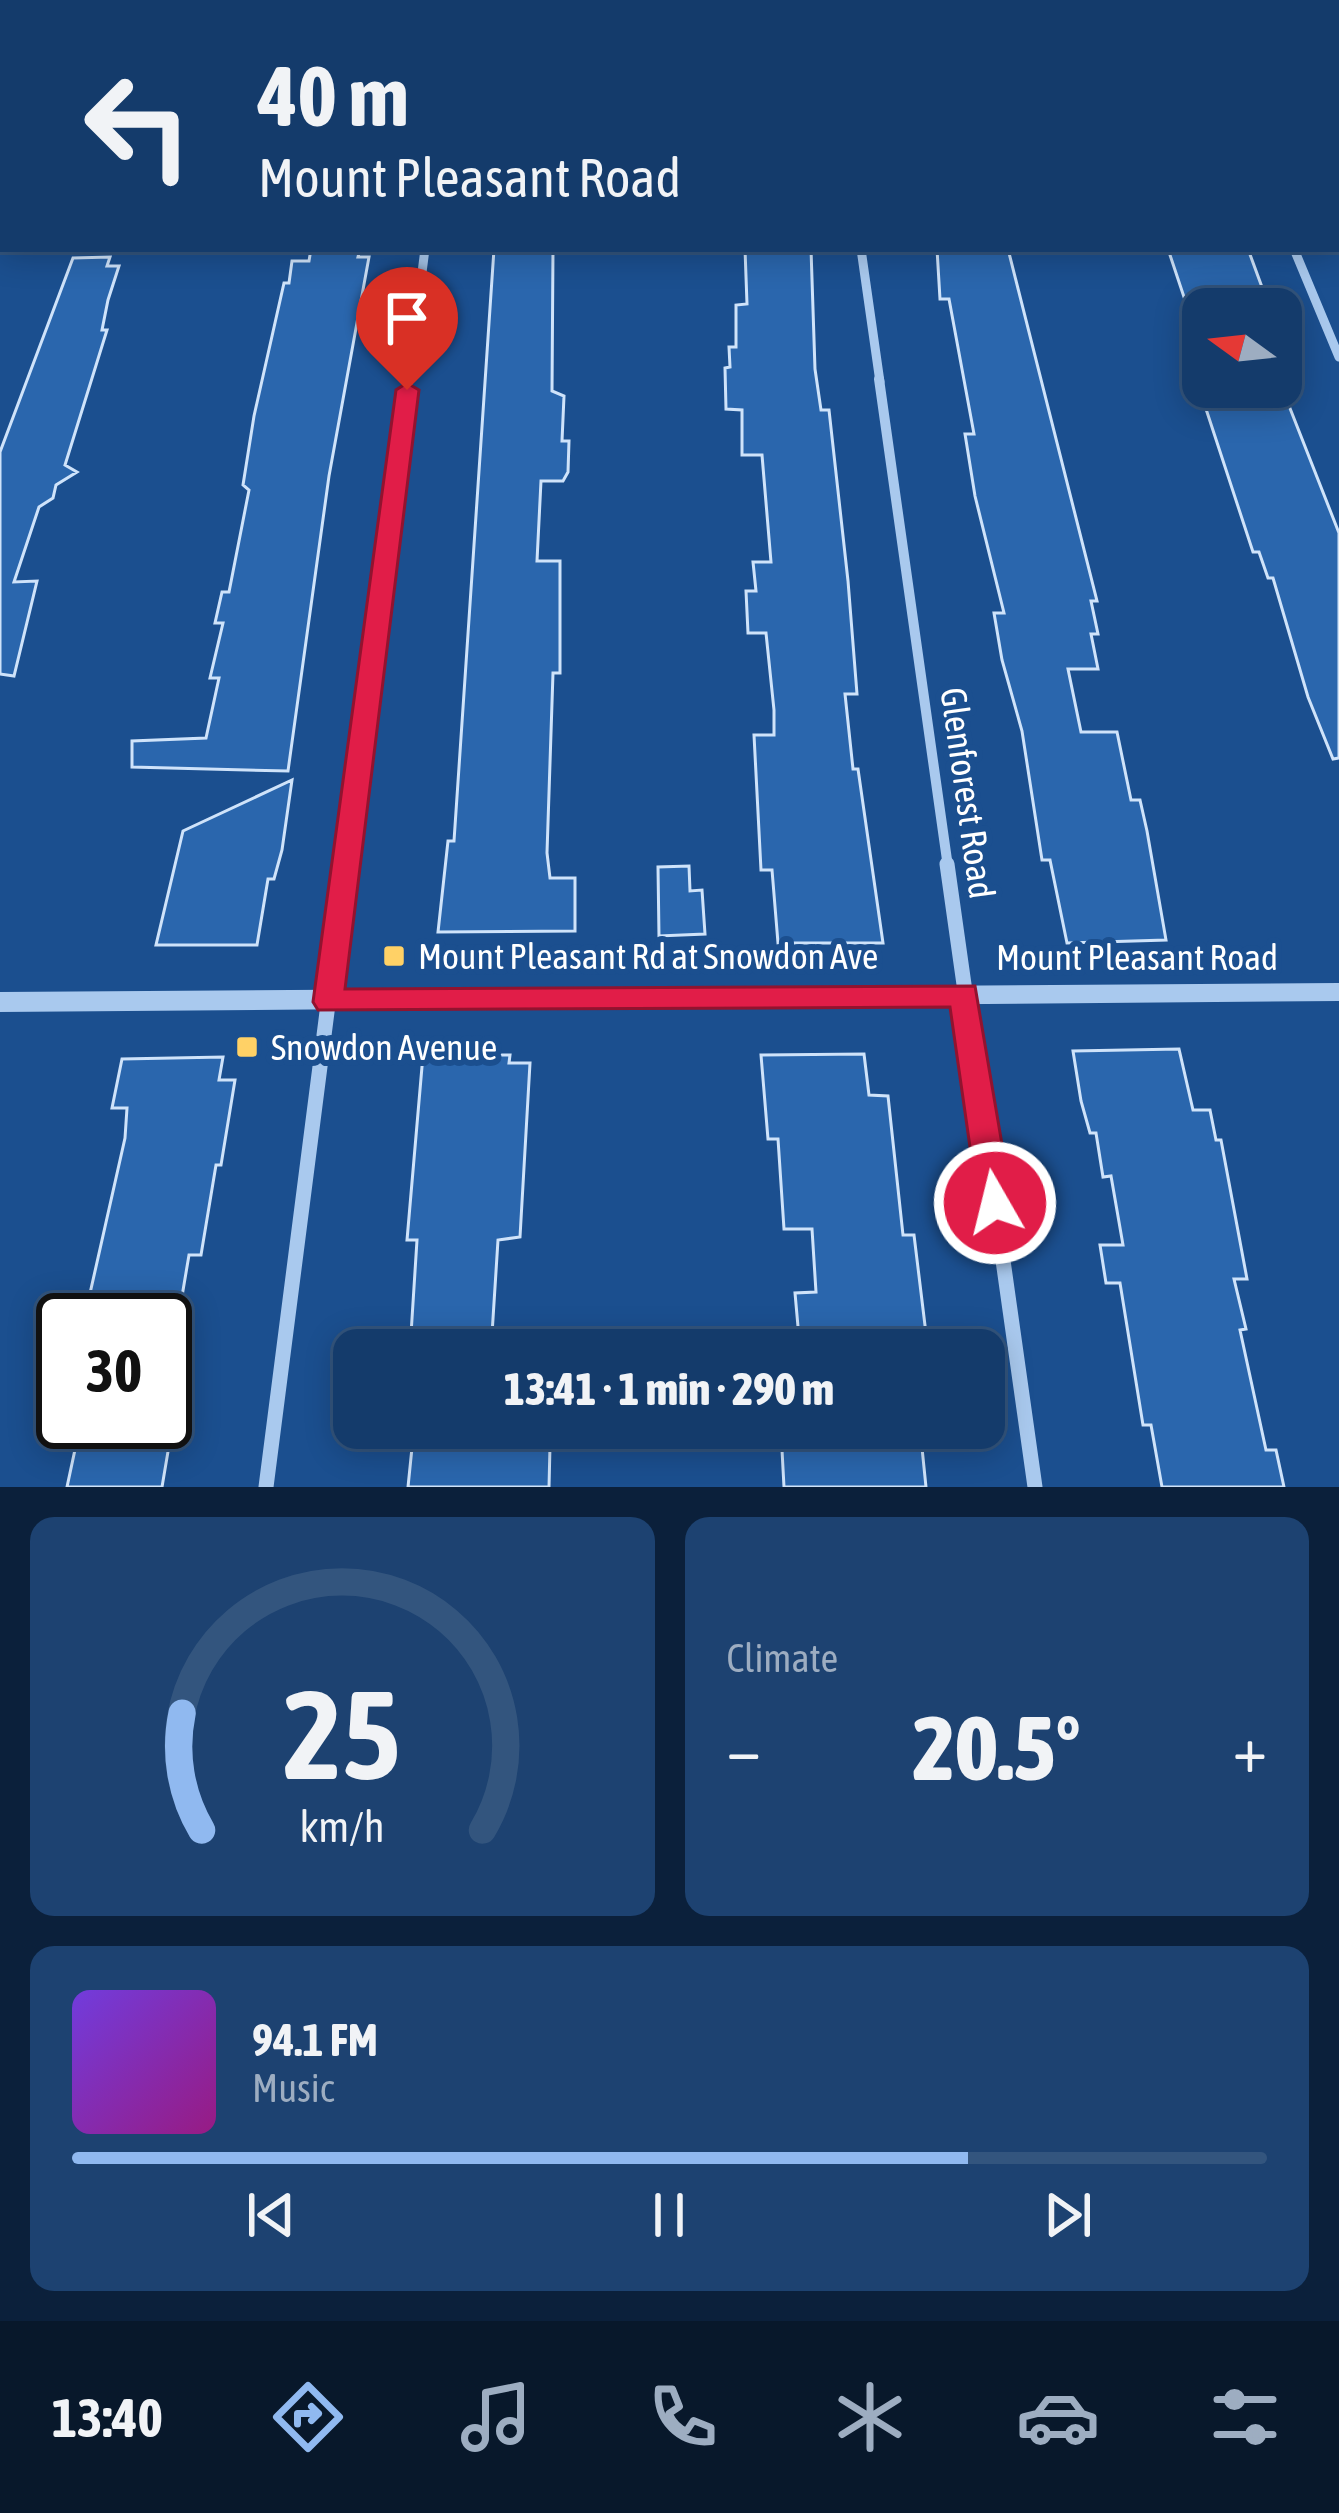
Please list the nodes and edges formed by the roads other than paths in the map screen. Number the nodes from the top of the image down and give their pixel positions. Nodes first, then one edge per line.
1 (425, 252) edge
2 (861, 252) edge
3 (1295, 252) edge
4 (1339, 357) edge
5 (1339, 992) edge
6 (964, 995) junction
7 (0, 1002) edge
8 (328, 1002) junction
9 (266, 1487) edge
10 (1035, 1487) edge

1 - 8 street
2 - 6 street, Glenforest Road
3 - 4 street
5 - 6 street, Mount Pleasant Road
6 - 8 street, Mount Pleasant Road
6 - 10 street, Glenforest Road
7 - 8 street, Mount Pleasant Road
8 - 9 street

